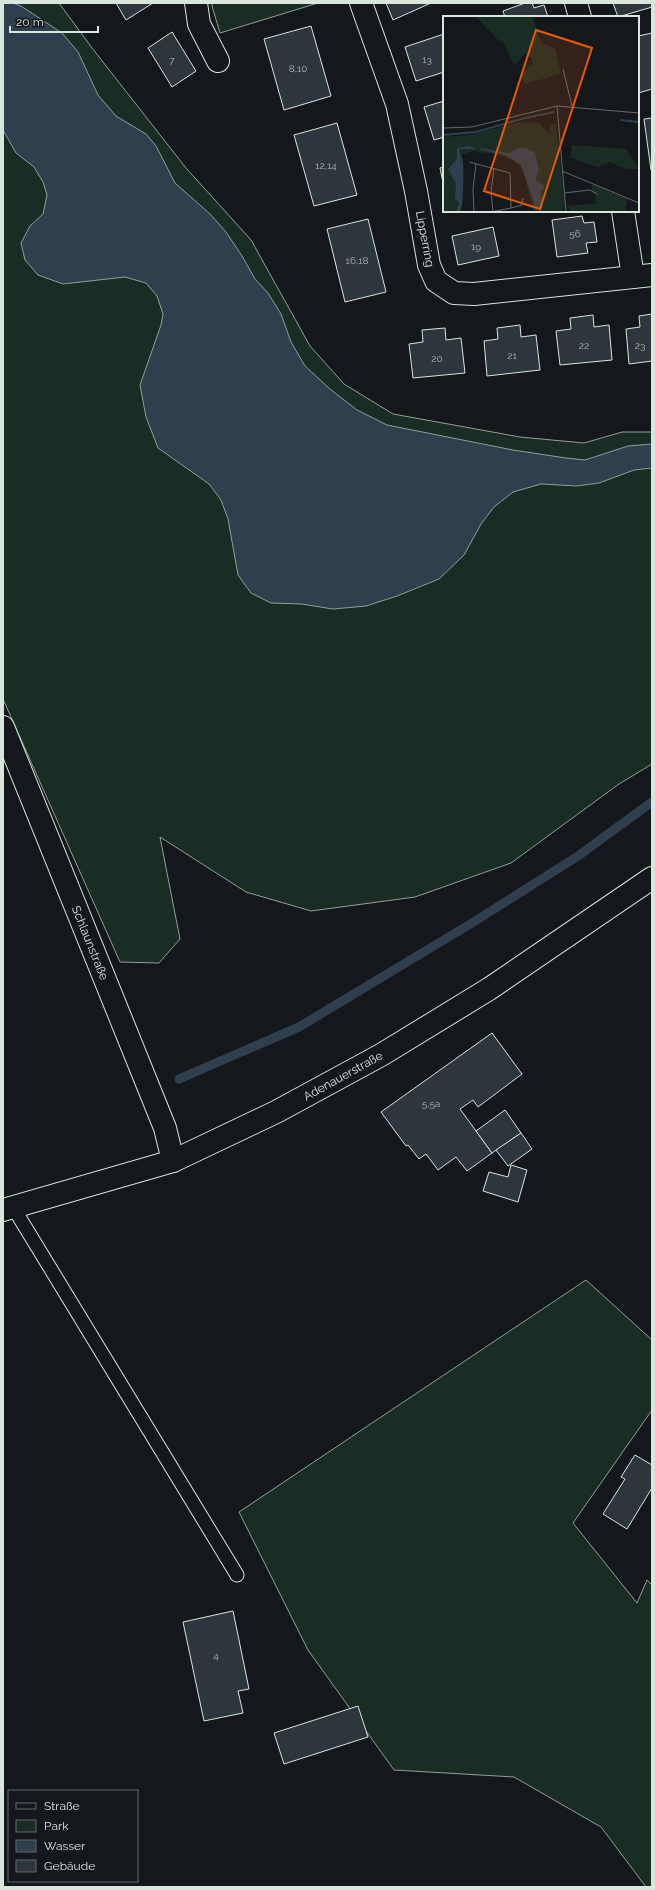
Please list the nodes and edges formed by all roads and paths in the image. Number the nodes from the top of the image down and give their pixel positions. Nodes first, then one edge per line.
1 (196, 3) edge
2 (361, 3) edge
3 (576, 3) edge
4 (580, 16) edge
5 (218, 61) dead end
6 (623, 212) edge
7 (642, 276) edge
8 (3, 727) edge
9 (652, 878) edge
10 (173, 1161) junction
11 (8, 1209) edge
12 (237, 1575) dead end

1 - 5 street
2 - 7 street, Lipperring
3 - 4 street
6 - 7 street, Lipperring
8 - 10 street, Schlaunstraße
9 - 10 street, Adenauerstraße
10 - 11 street, Adenauerstraße
11 - 12 lane

